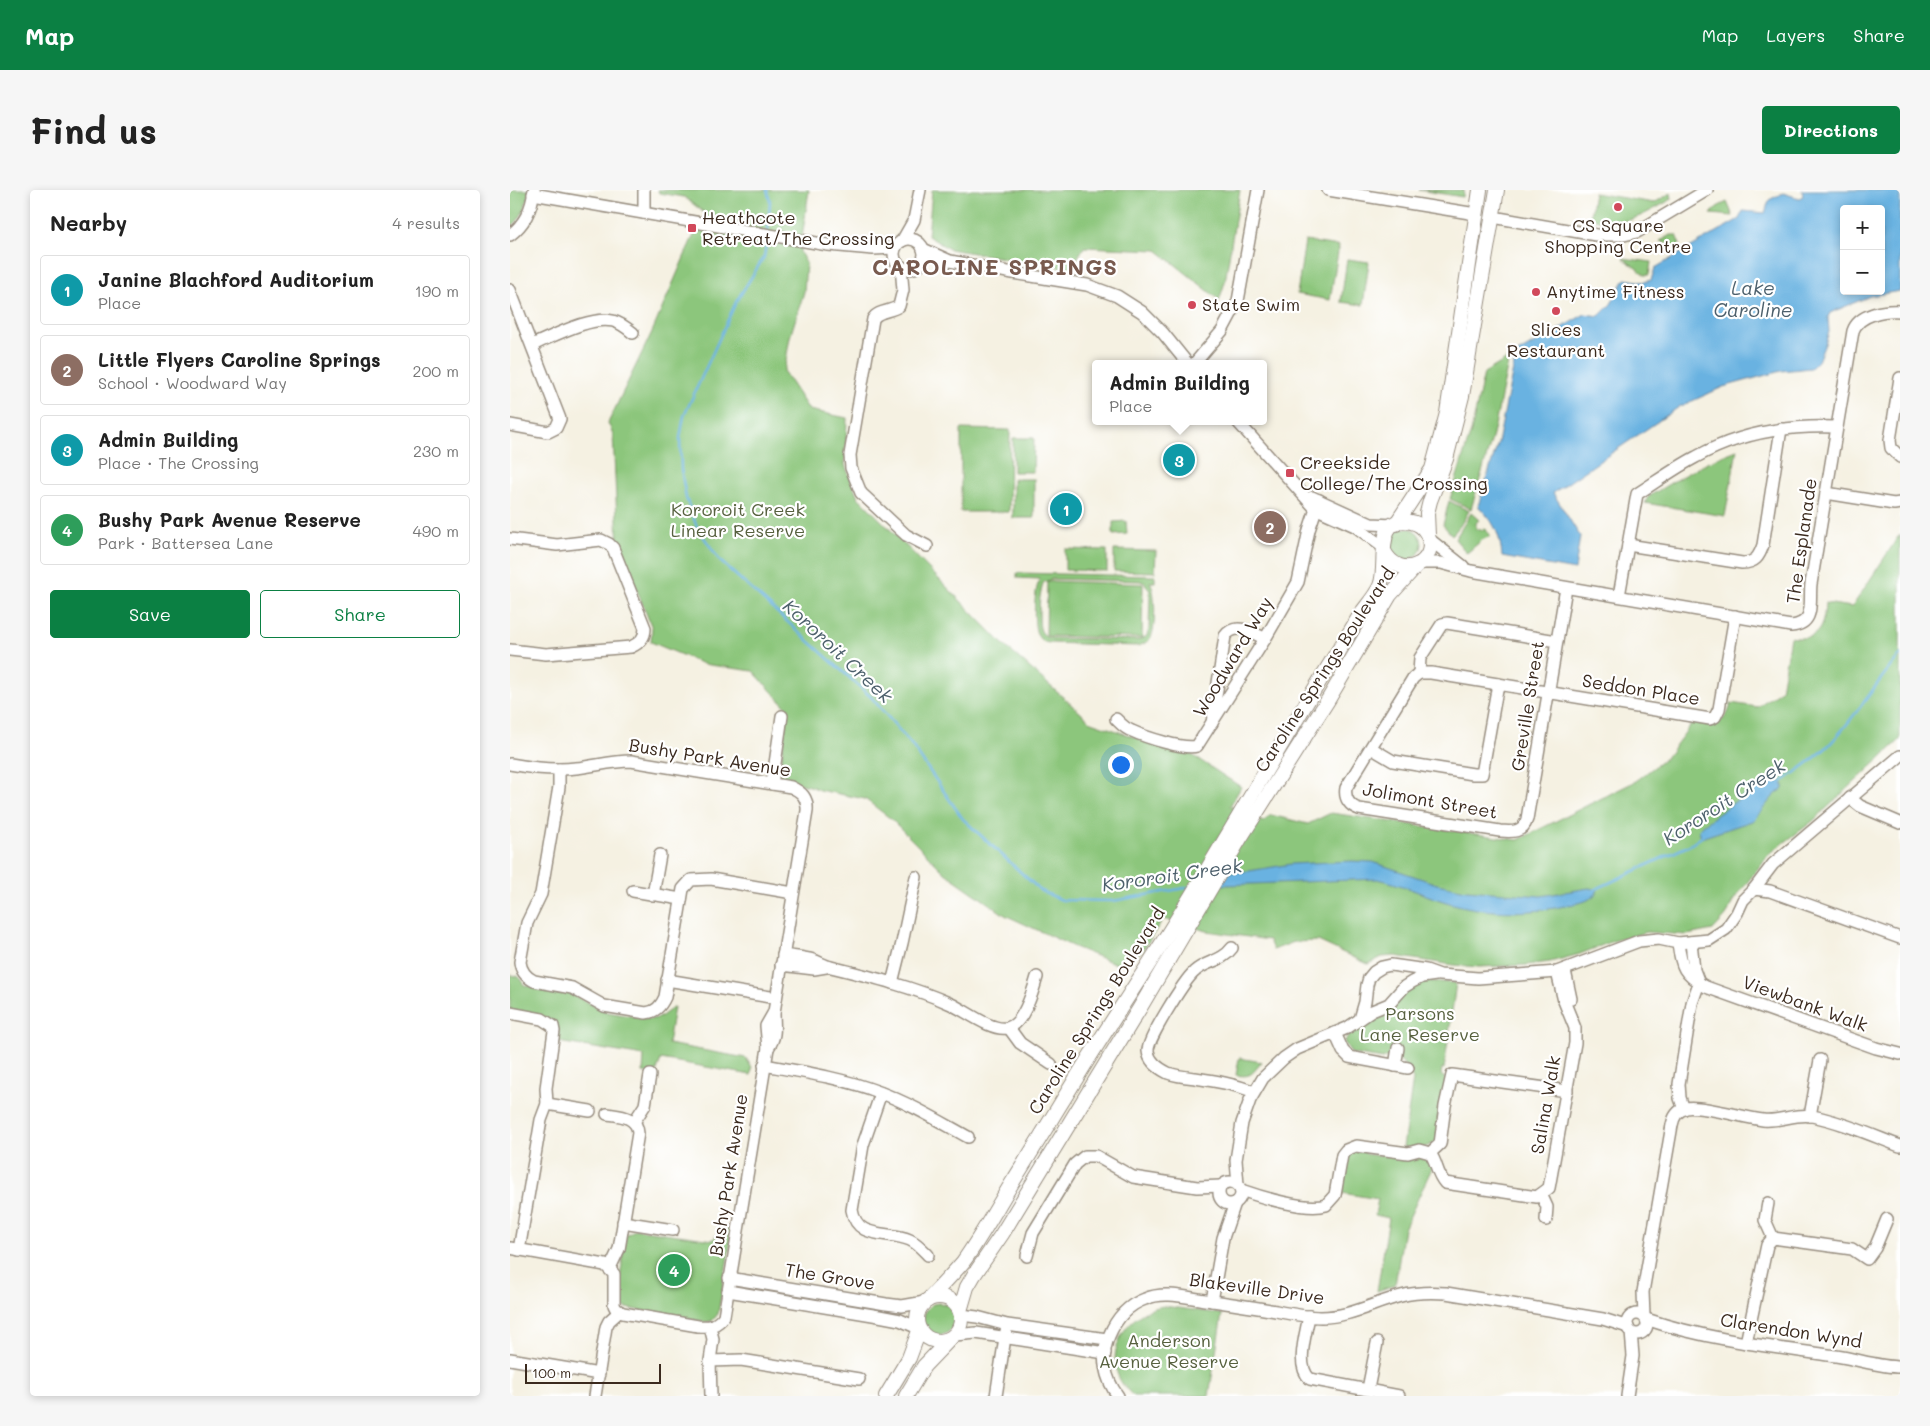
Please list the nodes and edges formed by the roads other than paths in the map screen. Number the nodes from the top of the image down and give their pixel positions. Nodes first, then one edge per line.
1 (644, 190) edge
2 (920, 190) edge
3 (1258, 190) edge
4 (1328, 190) edge
5 (1480, 190) edge
6 (1497, 190) edge
7 (1707, 190) edge
8 (534, 192) edge
9 (644, 213) junction
10 (1476, 214) junction
11 (1493, 217) junction
12 (914, 220) junction
13 (510, 235) edge
14 (899, 245) junction
15 (919, 245) junction
16 (873, 249) junction
17 (950, 261) junction
18 (907, 265) junction
19 (510, 290) edge
20 (1900, 311) edge
21 (633, 333) dead end
22 (532, 345) junction
23 (1185, 360) edge
24 (1197, 360) edge
25 (1900, 378) edge
26 (1242, 425) edge
27 (510, 426) edge
28 (1837, 428) junction
29 (1781, 429) junction
30 (1900, 457) edge
31 (1826, 493) junction
32 (1900, 503) edge
33 (1317, 504) junction
34 (1395, 525) junction
35 (1428, 538) junction
36 (510, 539) edge
37 (1628, 545) junction
38 (927, 546) dead end
39 (1384, 549) junction
40 (1419, 564) junction
41 (1471, 571) junction
42 (1566, 588) junction
43 (1619, 596) junction
44 (1735, 616) junction
45 (1265, 638) junction
46 (1557, 641) junction
47 (510, 650) edge
48 (1419, 673) junction
49 (1498, 684) junction
50 (1549, 693) junction
51 (782, 716) dead end
52 (1116, 719) dead end
53 (1212, 725) junction
54 (1370, 748) junction
55 (1900, 756) edge
56 (510, 764) edge
57 (559, 769) junction
58 (772, 784) junction
59 (1850, 798) junction
60 (1900, 823) edge
61 (1522, 829) joint
62 (660, 856) dead end
63 (916, 877) dead end
64 (1754, 889) junction
65 (633, 890) dead end
66 (793, 893) junction
67 (653, 894) junction
68 (681, 899) junction
69 (1900, 938) edge
70 (1691, 942) junction
71 (1678, 943) junction
72 (1232, 948) dead end
73 (782, 960) junction
74 (1407, 968) junction
75 (1561, 972) junction
76 (1440, 974) junction
77 (1037, 977) dead end
78 (668, 980) junction
79 (1412, 982) junction
80 (892, 983) junction
81 (1699, 983) junction
82 (776, 998) junction
83 (1364, 1005) junction
84 (1378, 1009) junction
85 (510, 1014) edge
86 (1360, 1019) junction
87 (1009, 1028) junction
88 (1335, 1033) junction
89 (1398, 1048) dead end
90 (1900, 1054) edge
91 (1820, 1060) dead end
92 (1051, 1064) dead end
93 (764, 1066) junction
94 (1395, 1066) junction
95 (1408, 1068) dead end
96 (650, 1075) dead end
97 (1567, 1091) junction
98 (1254, 1092) junction
99 (881, 1093) junction
100 (547, 1104) junction
101 (1684, 1109) junction
102 (590, 1111) dead end
103 (607, 1114) dead end
104 (1810, 1116) junction
105 (634, 1122) junction
106 (968, 1137) dead end
107 (1900, 1146) edge
108 (1430, 1153) junction
109 (1236, 1160) junction
110 (1222, 1191) junction
111 (1238, 1194) junction
112 (1541, 1194) junction
113 (1768, 1204) dead end
114 (1887, 1219) dead end
115 (1546, 1220) dead end
116 (624, 1222) junction
117 (673, 1230) dead end
118 (1223, 1238) junction
119 (1773, 1238) junction
120 (515, 1249) edge
121 (928, 1255) dead end
122 (1026, 1256) dead end
123 (610, 1268) junction
124 (729, 1278) junction
125 (728, 1291) junction
126 (926, 1301) junction
127 (1212, 1301) junction
128 (619, 1312) junction
129 (960, 1313) junction
130 (1309, 1316) junction
131 (1637, 1324) junction
132 (1007, 1325) junction
133 (710, 1327) junction
134 (919, 1329) junction
135 (953, 1336) junction
136 (1005, 1337) junction
137 (1377, 1343) dead end
138 (1746, 1343) junction
139 (1106, 1346) junction
140 (510, 1359) edge
141 (710, 1361) junction
142 (1900, 1368) edge
143 (599, 1374) junction
144 (859, 1379) dead end
145 (1368, 1389) junction
146 (1112, 1394) edge
147 (595, 1396) edge
148 (711, 1396) edge
149 (886, 1396) edge
150 (906, 1396) edge
151 (996, 1396) edge
152 (1399, 1396) edge
153 (1627, 1396) edge

1 - 9 street
2 - 12 street
3 - 24 street
4 - 10 street
5 - 10 main road
6 - 11 main road
7 - 11 street
8 - 9 street
8 - 13 street
9 - 16 street
10 - 11 main road
10 - 34 main road
11 - 35 main road
12 - 14 street
12 - 15 street
14 - 15 street
14 - 16 street
14 - 18 street
15 - 17 street
15 - 18 street
16 - 18 street
17 - 18 street
17 - 23 street
18 - 38 street
19 - 22 street
20 - 28 street, The Esplanade
21 - 22 street
22 - 27 street
25 - 30 street
26 - 33 street
28 - 29 street
28 - 31 street, The Esplanade
29 - 37 street
29 - 37 street
31 - 32 street
31 - 44 street, The Esplanade
33 - 34 street
33 - 39 street
33 - 45 street, Woodward Way
34 - 35 main road
34 - 39 main road
35 - 40 main road
35 - 41 street, The Esplanade
36 - 47 street
37 - 43 street
39 - 40 main road
39 - 126 main road, Caroline Springs Boulevard
40 - 41 street, The Esplanade
40 - 129 main road, Caroline Springs Boulevard
41 - 42 street, The Esplanade
42 - 43 street, The Esplanade
42 - 46 street, Greville Street
43 - 44 street, The Esplanade
44 - 50 street, Seddon Place
45 - 53 street, Woodward Way
45 - 53 street
46 - 48 street
46 - 50 street, Greville Street
48 - 49 street
48 - 54 street
49 - 50 street
49 - 54 street
50 - 61 street, Greville Street
51 - 58 street
52 - 53 street, Woodward Way
54 - 61 street, Jolimont Street
55 - 59 street
56 - 57 street, Bushy Park Avenue
57 - 58 street, Bushy Park Avenue
57 - 78 street
58 - 66 street, Bushy Park Avenue
59 - 60 street
59 - 64 street
62 - 67 street
63 - 80 street
64 - 69 street
64 - 70 street
65 - 67 street
66 - 68 street
66 - 73 street, Bushy Park Avenue
67 - 68 street
68 - 78 street
70 - 71 street
70 - 81 street
71 - 75 street
71 - 81 street, Viewbank Walk
72 - 98 street
73 - 80 street
73 - 82 street, Bushy Park Avenue
74 - 76 street
74 - 79 street
74 - 83 street
75 - 76 street
75 - 97 street, Salina Walk
76 - 79 street
77 - 87 street
78 - 82 street
79 - 84 street
80 - 87 street
81 - 90 street, Viewbank Walk
81 - 101 street
82 - 93 street, Bushy Park Avenue
83 - 84 street
83 - 86 street
84 - 86 street
85 - 100 street
86 - 88 street
87 - 92 street
88 - 94 street
88 - 98 street
89 - 94 street
91 - 104 street
93 - 99 street
93 - 124 street, Bushy Park Avenue
94 - 95 street
96 - 105 street
97 - 108 street
97 - 112 street, Salina Walk
98 - 109 street
99 - 106 street
99 - 121 street
100 - 102 street
100 - 120 street
101 - 104 street
101 - 131 street
103 - 105 street
104 - 107 street
105 - 116 street
108 - 111 street
108 - 112 street
109 - 110 street
109 - 111 street
110 - 111 street
110 - 111 street
110 - 118 street
110 - 122 street
111 - 118 street
112 - 115 street
113 - 119 street
114 - 119 street
116 - 117 street
116 - 123 street
118 - 127 street
119 - 138 street
120 - 123 street
123 - 128 street
124 - 125 street, Bushy Park Avenue
124 - 126 street, The Grove
125 - 133 street, Bushy Park Avenue
125 - 134 street, The Grove
126 - 129 main road
126 - 134 main road
127 - 130 street, Blakeville Drive
127 - 139 street, Blakeville Drive
128 - 133 street
128 - 143 street
129 - 132 street
129 - 135 main road
130 - 131 street, Blakeville Drive
130 - 145 street
131 - 138 street, Clarendon Wynd
131 - 153 street
132 - 136 street
132 - 139 street
133 - 141 street
134 - 135 main road
134 - 149 main road
135 - 136 street
135 - 150 main road
136 - 139 street
136 - 151 street
137 - 145 street
138 - 142 street, Clarendon Wynd
139 - 146 street
140 - 143 street
141 - 144 street
141 - 148 street
143 - 147 street
145 - 152 street

